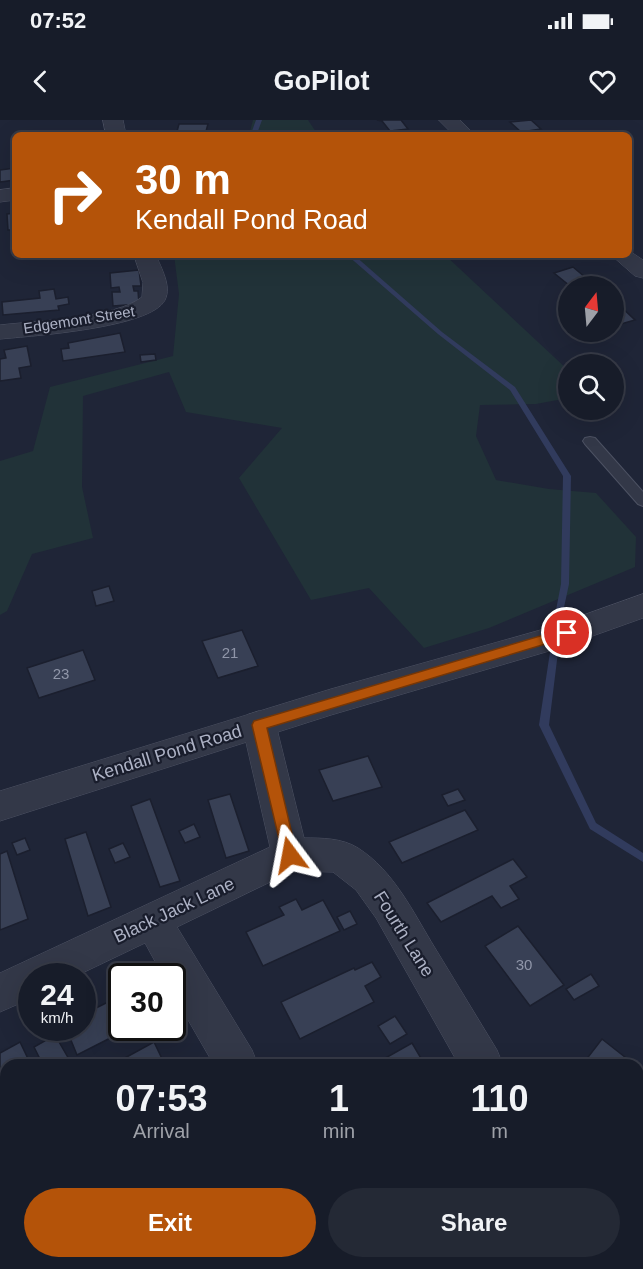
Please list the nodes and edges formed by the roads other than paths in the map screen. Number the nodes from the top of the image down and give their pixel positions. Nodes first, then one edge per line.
1 (449, 120) edge
2 (462, 132) edge
3 (147, 258) edge
4 (626, 258) edge
5 (643, 271) edge
6 (0, 332) edge
7 (590, 441) dead end
8 (643, 501) edge
9 (643, 605) edge
10 (259, 725) junction
11 (0, 806) edge
12 (290, 855) junction
13 (152, 920) junction
14 (62, 963) edge
15 (18, 984) edge
16 (0, 993) edge
17 (233, 1059) edge
18 (478, 1059) edge

1 - 2 street
3 - 6 street, Edgemont Street
4 - 5 street
7 - 8 lane
9 - 10 street, Kendall Pond Road
10 - 11 street, Kendall Pond Road
10 - 12 street
12 - 13 street, Black Jack Lane
12 - 18 street, Fourth Lane
13 - 14 street, Black Jack Lane
13 - 17 street
15 - 16 street, Black Jack Lane

